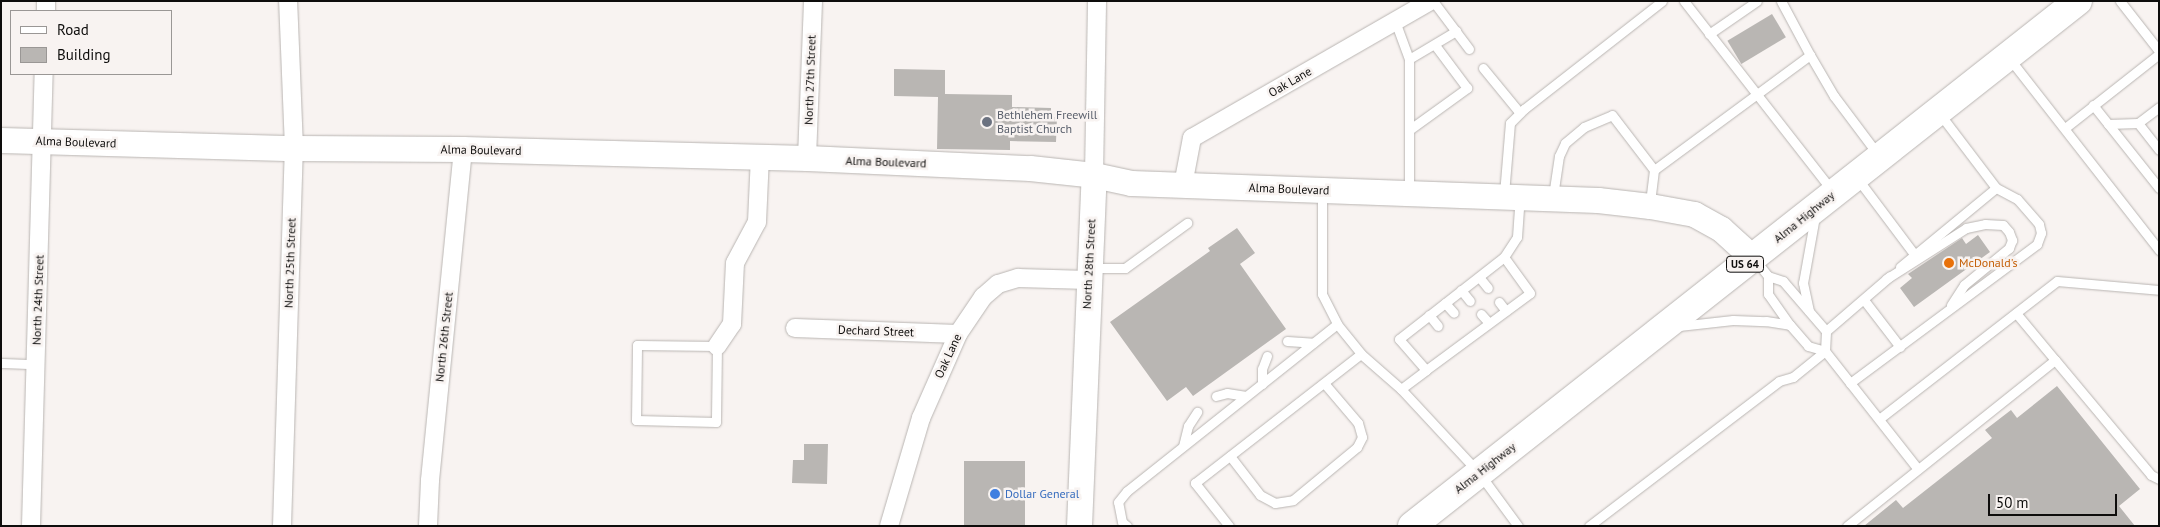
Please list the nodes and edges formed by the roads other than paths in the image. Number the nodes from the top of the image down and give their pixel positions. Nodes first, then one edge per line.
1 (288, 1) edge
2 (813, 1) edge
3 (1096, 1) edge
4 (1432, 1) edge
5 (1662, 1) edge
6 (1757, 1) edge
7 (1781, 1) edge
8 (2078, 1) edge
9 (2120, 1) edge
10 (1689, 3) edge
11 (1395, 21) junction
12 (1456, 31) junction
13 (1709, 34) junction
14 (1435, 45) junction
15 (1469, 50) dead end
16 (2159, 52) edge
17 (1810, 56) junction
18 (2008, 56) junction
19 (1409, 60) junction
20 (1483, 68) dead end
21 (44, 75) edge
22 (1755, 94) junction
23 (2093, 105) junction
24 (2159, 106) edge
25 (1938, 111) junction
26 (1520, 112) junction
27 (2138, 123) junction
28 (2108, 124) junction
29 (2065, 128) junction
30 (1409, 130) junction
31 (1, 140) edge
32 (43, 141) junction
33 (294, 148) junction
34 (463, 149) junction
35 (2159, 150) edge
36 (760, 157) junction
37 (1880, 157) junction
38 (807, 158) junction
39 (1654, 170) junction
40 (1094, 175) junction
41 (1855, 176) junction
42 (1183, 185) junction
43 (1996, 188) junction
44 (2159, 188) edge
45 (1322, 190) junction
46 (1409, 194) junction
47 (1512, 197) junction
48 (1552, 199) junction
49 (1825, 200) junction
50 (1650, 206) junction
51 (1187, 223) dead end
52 (2159, 250) edge
53 (1914, 254) junction
54 (1504, 257) junction
55 (1760, 267) junction
56 (1088, 274) junction
57 (1479, 277) junction
58 (1886, 279) junction
59 (1488, 288) dead end
60 (1462, 290) junction
61 (2159, 290) edge
62 (1864, 300) junction
63 (1470, 301) dead end
64 (1498, 302) dead end
65 (1445, 303) junction
66 (1506, 311) junction
67 (1947, 311) junction
68 (1454, 313) dead end
69 (2016, 313) junction
70 (1481, 314) dead end
71 (1810, 314) junction
72 (1429, 315) junction
73 (1489, 323) junction
74 (1337, 324) junction
75 (1790, 325) junction
76 (1438, 326) dead end
77 (1466, 327) dead end
78 (1663, 327) junction
79 (795, 328) dead end
80 (1826, 331) junction
81 (958, 334) junction
82 (1473, 336) junction
83 (1450, 340) dead end
84 (1286, 342) dead end
85 (1313, 343) junction
86 (717, 346) junction
87 (1900, 347) junction
88 (1456, 348) junction
89 (1825, 351) junction
90 (1361, 354) junction
91 (1267, 356) dead end
92 (2055, 360) junction
93 (1, 363) edge
94 (36, 364) junction
95 (1426, 370) junction
96 (1324, 383) junction
97 (1850, 383) junction
98 (1262, 384) junction
99 (1401, 389) junction
100 (1216, 396) dead end
101 (1246, 396) junction
102 (1197, 412) dead end
103 (1879, 419) junction
104 (1183, 446) junction
105 (1230, 456) junction
106 (1918, 469) junction
107 (1479, 473) junction
108 (2159, 479) edge
109 (31, 526) edge
110 (282, 526) edge
111 (428, 526) edge
112 (888, 526) edge
113 (1080, 526) edge
114 (1127, 526) edge
115 (1229, 526) edge
116 (1412, 526) edge
117 (1518, 526) edge
118 (1590, 526) edge
119 (1848, 526) edge

1 - 33 street, North 25th Street
2 - 38 street, North 27th Street
3 - 40 street, North 28th Street
4 - 11 street, Oak Lane
4 - 12 lane
5 - 26 lane
6 - 13 lane
7 - 17 lane
8 - 18 main road, Alma Highway / US 64
9 - 16 lane
10 - 13 lane
11 - 19 lane
11 - 42 street, Oak Lane
12 - 14 lane
12 - 15 lane
13 - 22 lane
14 - 19 lane
14 - 30 lane
16 - 23 lane
17 - 22 lane
17 - 37 lane
18 - 25 main road, Alma Highway / US 64
18 - 29 lane
19 - 30 lane
20 - 26 lane
21 - 32 street, North 24th Street
22 - 39 lane
22 - 49 lane
23 - 28 lane
23 - 29 lane
24 - 27 lane
25 - 37 main road, Alma Highway / US 64
25 - 43 lane
26 - 47 lane
27 - 28 lane
27 - 35 lane
28 - 44 lane
29 - 52 lane
30 - 46 lane
31 - 32 street, Alma Boulevard
32 - 33 street, Alma Boulevard
32 - 94 street, North 24th Street
33 - 34 street, Alma Boulevard
33 - 110 street, North 25th Street
34 - 36 street, Alma Boulevard
34 - 111 street, North 26th Street
36 - 38 street, Alma Boulevard
36 - 86 street
37 - 41 main road, Alma Highway / US 64
38 - 40 street, Alma Boulevard
39 - 48 lane
39 - 50 lane
40 - 42 street, Alma Boulevard
40 - 56 street, North 28th Street
41 - 49 main road, Alma Highway / US 64
41 - 53 lane
42 - 45 street, Alma Boulevard
43 - 53 lane
43 - 67 lane
45 - 46 street, Alma Boulevard
45 - 74 lane
46 - 47 street, Alma Boulevard
47 - 48 street, Alma Boulevard
47 - 54 lane
48 - 50 street, Alma Boulevard
49 - 55 main road, Alma Highway / US 64
49 - 71 lane
50 - 55 street, Alma Boulevard
51 - 56 lane
53 - 58 lane
54 - 57 lane
54 - 66 lane
55 - 71 lane
55 - 75 lane
55 - 78 main road, Alma Highway / US 64
56 - 81 street, Oak Lane
56 - 113 street, North 28th Street
57 - 59 lane
57 - 60 lane
58 - 62 lane
58 - 67 lane
60 - 63 lane
60 - 65 lane
61 - 69 lane
62 - 80 lane
62 - 87 lane
64 - 66 lane
65 - 68 lane
65 - 72 lane
66 - 73 lane
67 - 87 lane
69 - 92 lane
69 - 103 lane
70 - 73 lane
71 - 80 lane
72 - 76 lane
72 - 95 lane
73 - 82 lane
74 - 85 lane
74 - 90 lane
75 - 78 lane
75 - 89 lane
77 - 82 lane
78 - 107 main road, Alma Highway / US 64
79 - 81 street, Dechard Street
80 - 89 lane
81 - 112 street, Oak Lane
82 - 88 lane
83 - 88 lane
84 - 85 lane
85 - 98 lane
86 - 86 lane
87 - 97 lane
88 - 95 lane
89 - 97 lane
89 - 118 lane
90 - 96 lane
90 - 99 lane
91 - 98 lane
92 - 106 lane
92 - 108 lane
93 - 94 lane
94 - 109 street, North 24th Street
95 - 99 lane
96 - 105 lane
96 - 105 lane
97 - 103 lane
98 - 101 lane
99 - 107 lane
100 - 101 lane
101 - 104 lane
102 - 104 lane
103 - 106 lane
104 - 114 lane
105 - 115 lane
106 - 119 lane
107 - 116 main road, Alma Highway / US 64
107 - 117 lane

